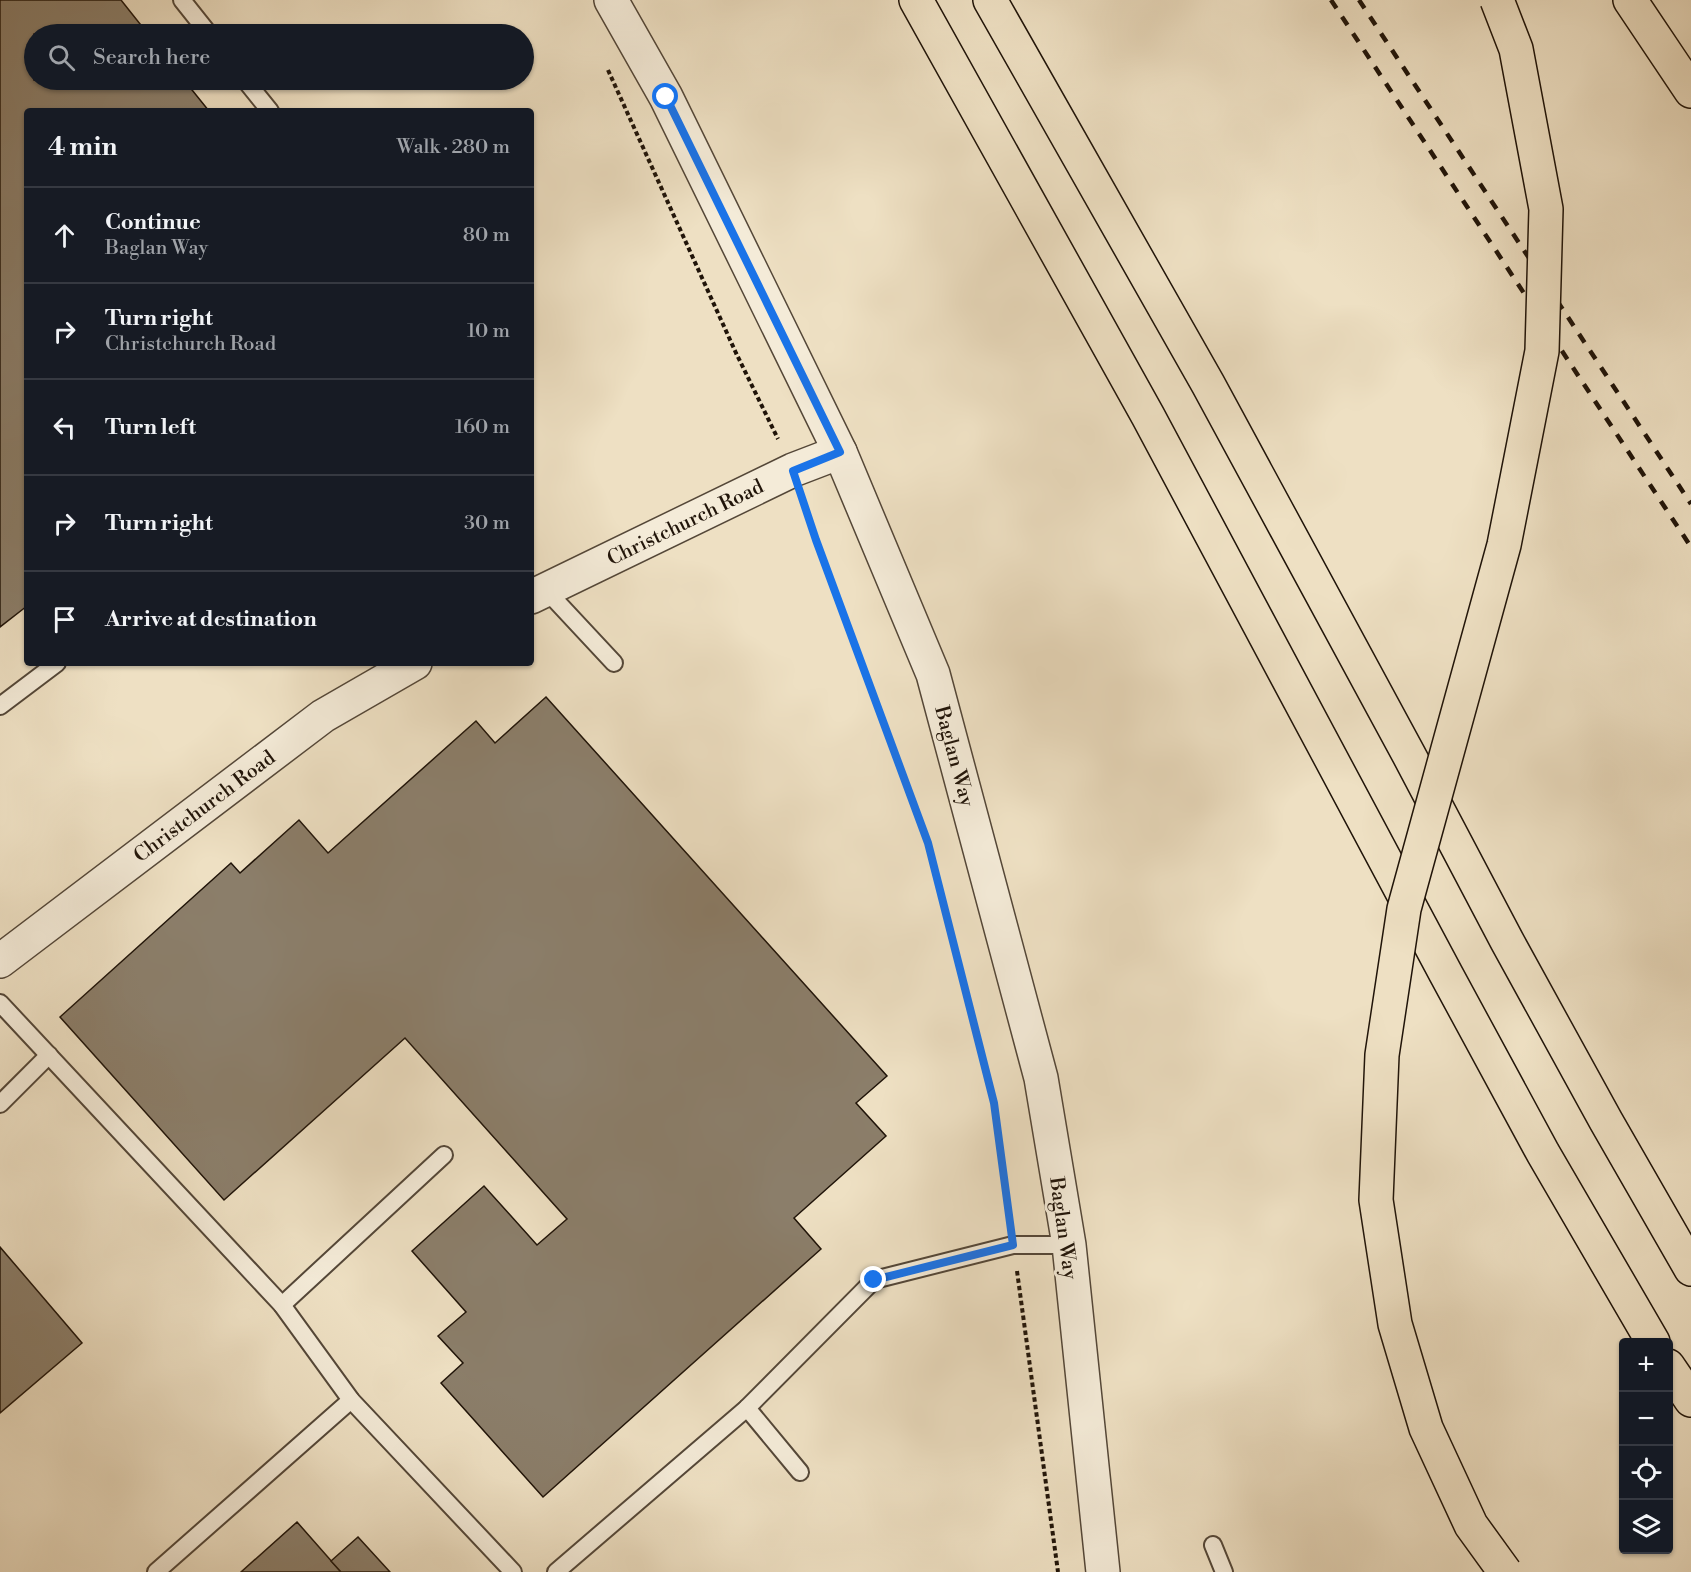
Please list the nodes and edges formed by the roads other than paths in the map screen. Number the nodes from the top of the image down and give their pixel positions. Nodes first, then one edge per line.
1 (182, 0) edge
2 (611, 0) edge
3 (916, 0) edge
4 (990, 0) edge
5 (1497, 0) edge
6 (1630, 0) edge
7 (201, 24) edge
8 (252, 90) edge
9 (1691, 91) edge
10 (267, 108) edge
11 (840, 452) junction
12 (538, 593) edge
13 (614, 663) dead end
14 (53, 666) edge
15 (402, 666) edge
16 (381, 671) edge
17 (0, 706) edge
18 (0, 961) edge
19 (0, 1003) edge
20 (49, 1055) junction
21 (0, 1104) edge
22 (444, 1155) dead end
23 (1069, 1245) junction
24 (1691, 1269) edge
25 (282, 1305) junction
26 (1651, 1338) edge
27 (1673, 1373) edge
28 (351, 1400) junction
29 (1691, 1400) edge
30 (747, 1408) junction
31 (800, 1472) dead end
32 (1213, 1545) dead end
33 (156, 1572) edge
34 (513, 1572) edge
35 (556, 1572) edge
36 (1103, 1572) edge
37 (1224, 1572) edge
38 (1505, 1572) edge

1 - 7 lane
2 - 11 street, Baglan Way
3 - 26 highway
4 - 24 highway
5 - 38 highway, bridge
6 - 9 highway
8 - 10 lane
11 - 12 street, Christchurch Road
11 - 23 street, Baglan Way
12 - 13 lane
14 - 17 lane
15 - 16 street, Christchurch Road
16 - 18 street, Christchurch Road
19 - 20 lane
20 - 21 lane
20 - 25 lane
22 - 25 lane
23 - 30 lane
23 - 36 street, Baglan Way
25 - 28 lane
27 - 29 highway
28 - 33 lane
28 - 34 lane
30 - 31 lane
30 - 35 lane
32 - 37 lane

